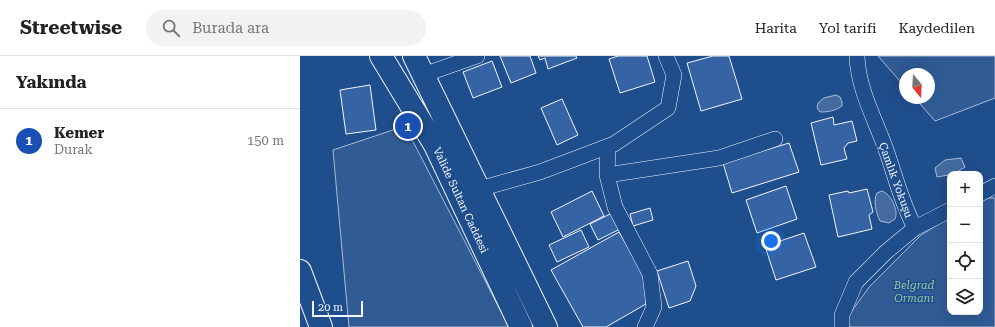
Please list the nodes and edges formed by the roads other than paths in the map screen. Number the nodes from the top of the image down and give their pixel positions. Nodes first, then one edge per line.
1 (381, 56) edge
2 (414, 56) edge
3 (477, 56) edge
4 (666, 56) edge
5 (857, 56) edge
6 (423, 75) junction
7 (775, 139) dead end
8 (608, 146) junction
9 (608, 175) junction
10 (995, 186) edge
11 (478, 189) junction
12 (983, 192) edge
13 (947, 212) edge
14 (915, 228) junction
15 (300, 271) edge
16 (321, 327) edge
17 (521, 327) edge
18 (546, 327) edge
19 (645, 327) edge
20 (842, 327) edge

1 - 17 main road, Valide Sultan Caddesi
2 - 6 main road, Valide Sultan Caddesi
3 - 6 street
4 - 8 street
5 - 14 street, Çamlık Yokuşu
6 - 11 main road, Valide Sultan Caddesi
7 - 9 street
8 - 9 street
8 - 11 street
9 - 19 street
10 - 12 street
11 - 18 main road, Valide Sultan Caddesi
13 - 14 street
14 - 20 street, Çamlık Yokuşu
15 - 16 main road

